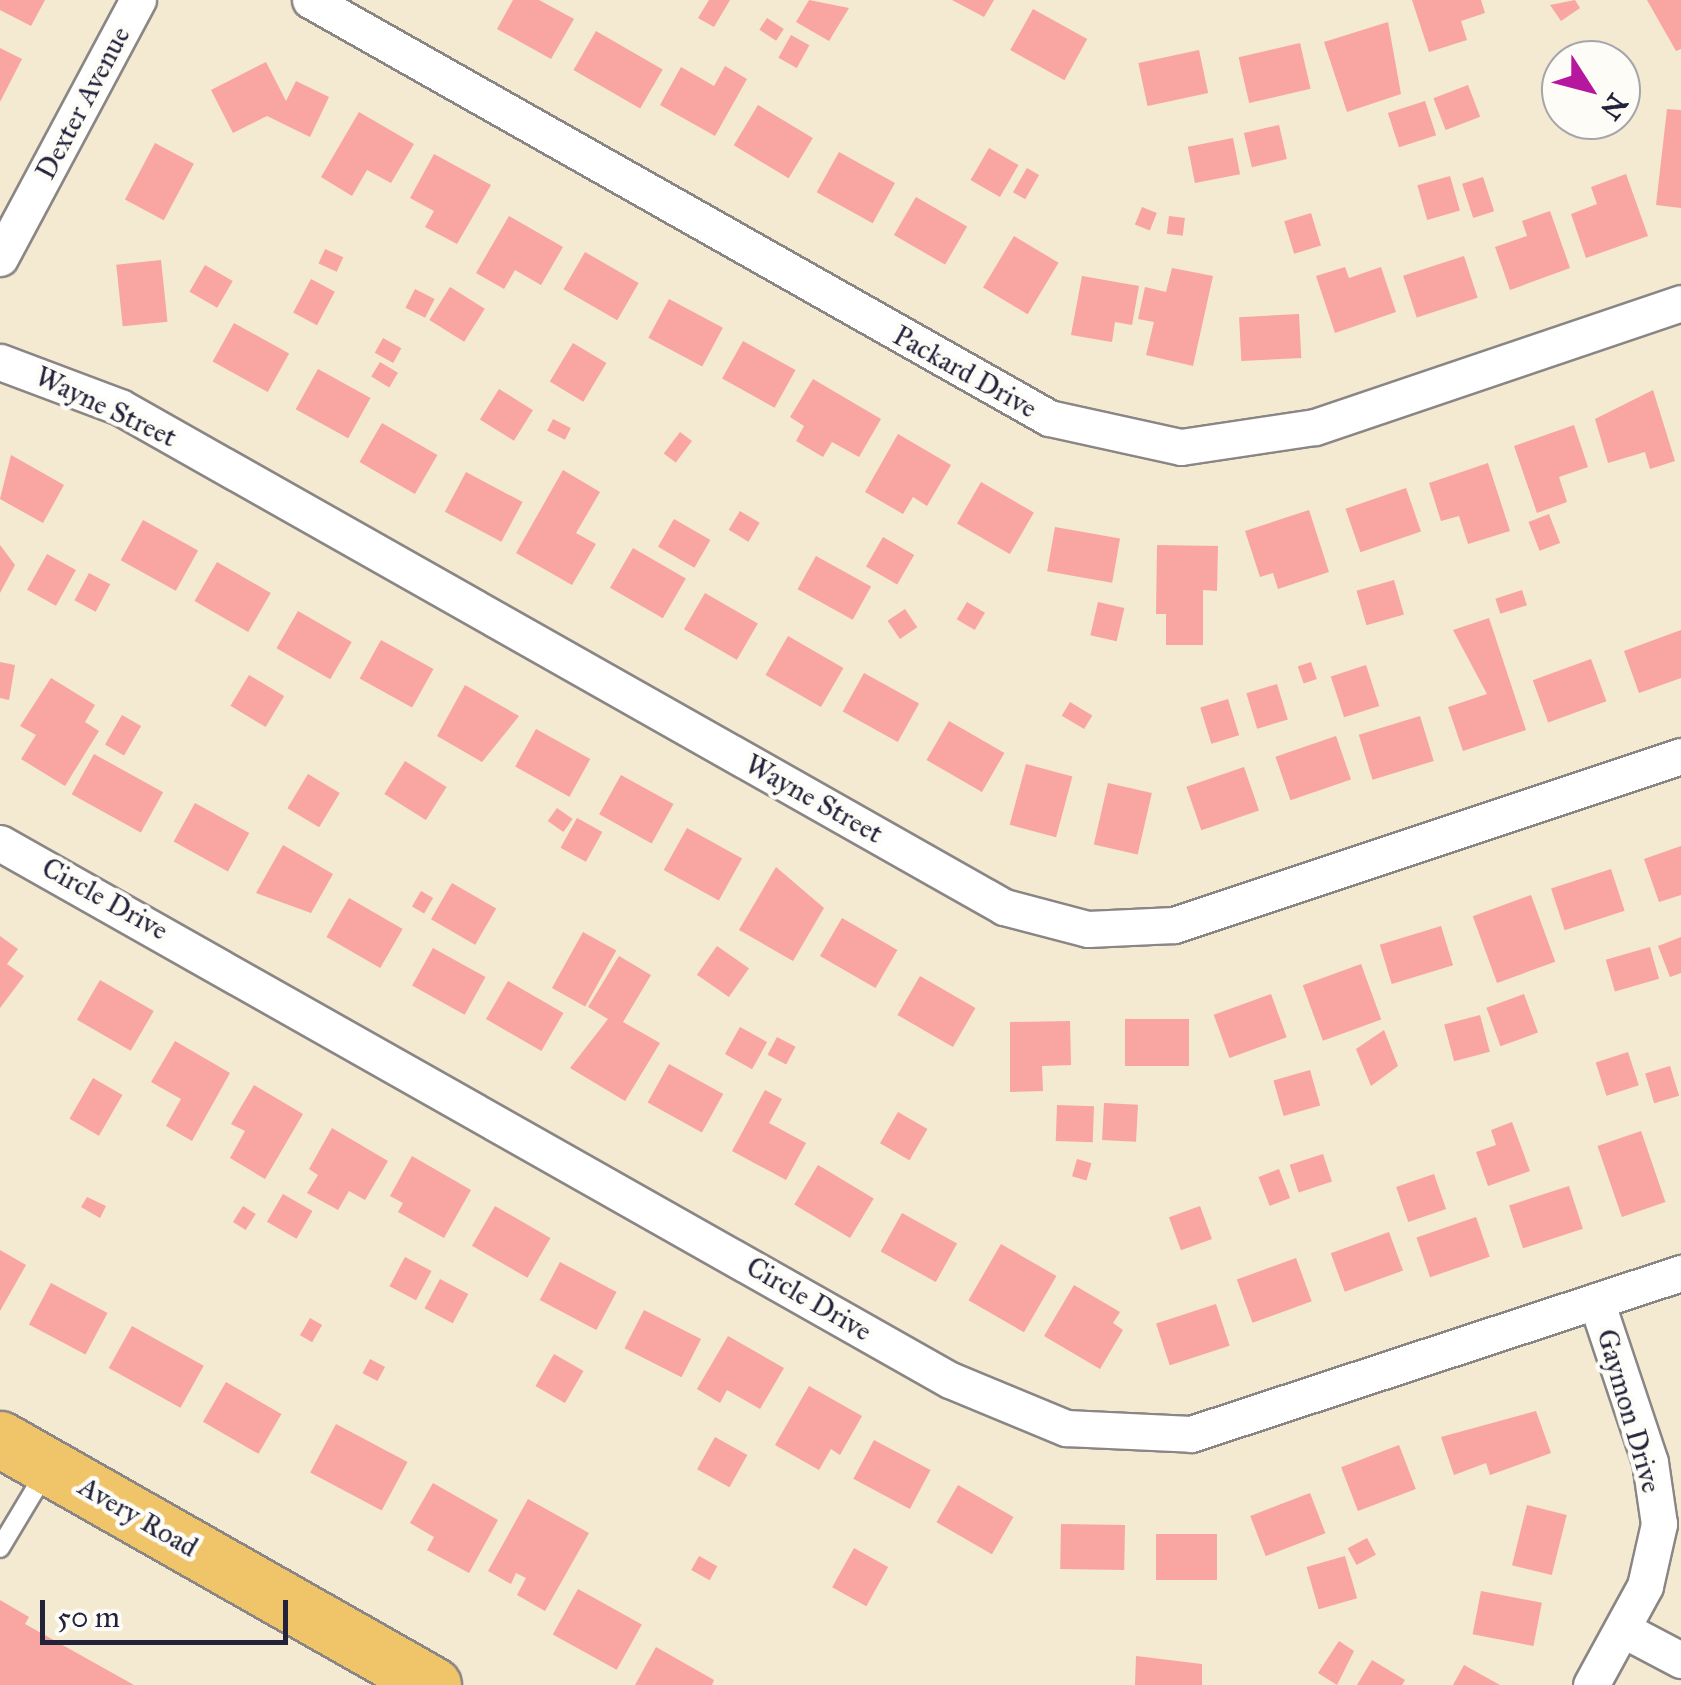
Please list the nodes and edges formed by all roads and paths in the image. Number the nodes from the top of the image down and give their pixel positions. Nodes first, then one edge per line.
1 (138, 0) edge
2 (310, 0) edge
3 (0, 258) edge
4 (1681, 304) edge
5 (0, 362) edge
6 (1681, 756) edge
7 (0, 844) edge
8 (1681, 1273) edge
9 (1596, 1302) junction
10 (0, 1439) edge
11 (48, 1466) junction
12 (0, 1548) edge
13 (1622, 1629) junction
14 (1681, 1660) edge
15 (431, 1685) edge
16 (1591, 1685) edge

1 - 3 street, Dexter Avenue
2 - 4 street, Packard Drive
5 - 6 street, Wayne Street
7 - 9 street, Circle Drive
8 - 9 street, Circle Drive
9 - 13 street, Gaymon Drive
10 - 11 main road, Avery Road
11 - 12 lane
11 - 15 main road, Avery Road
13 - 14 street
13 - 16 street, Gaymon Drive

